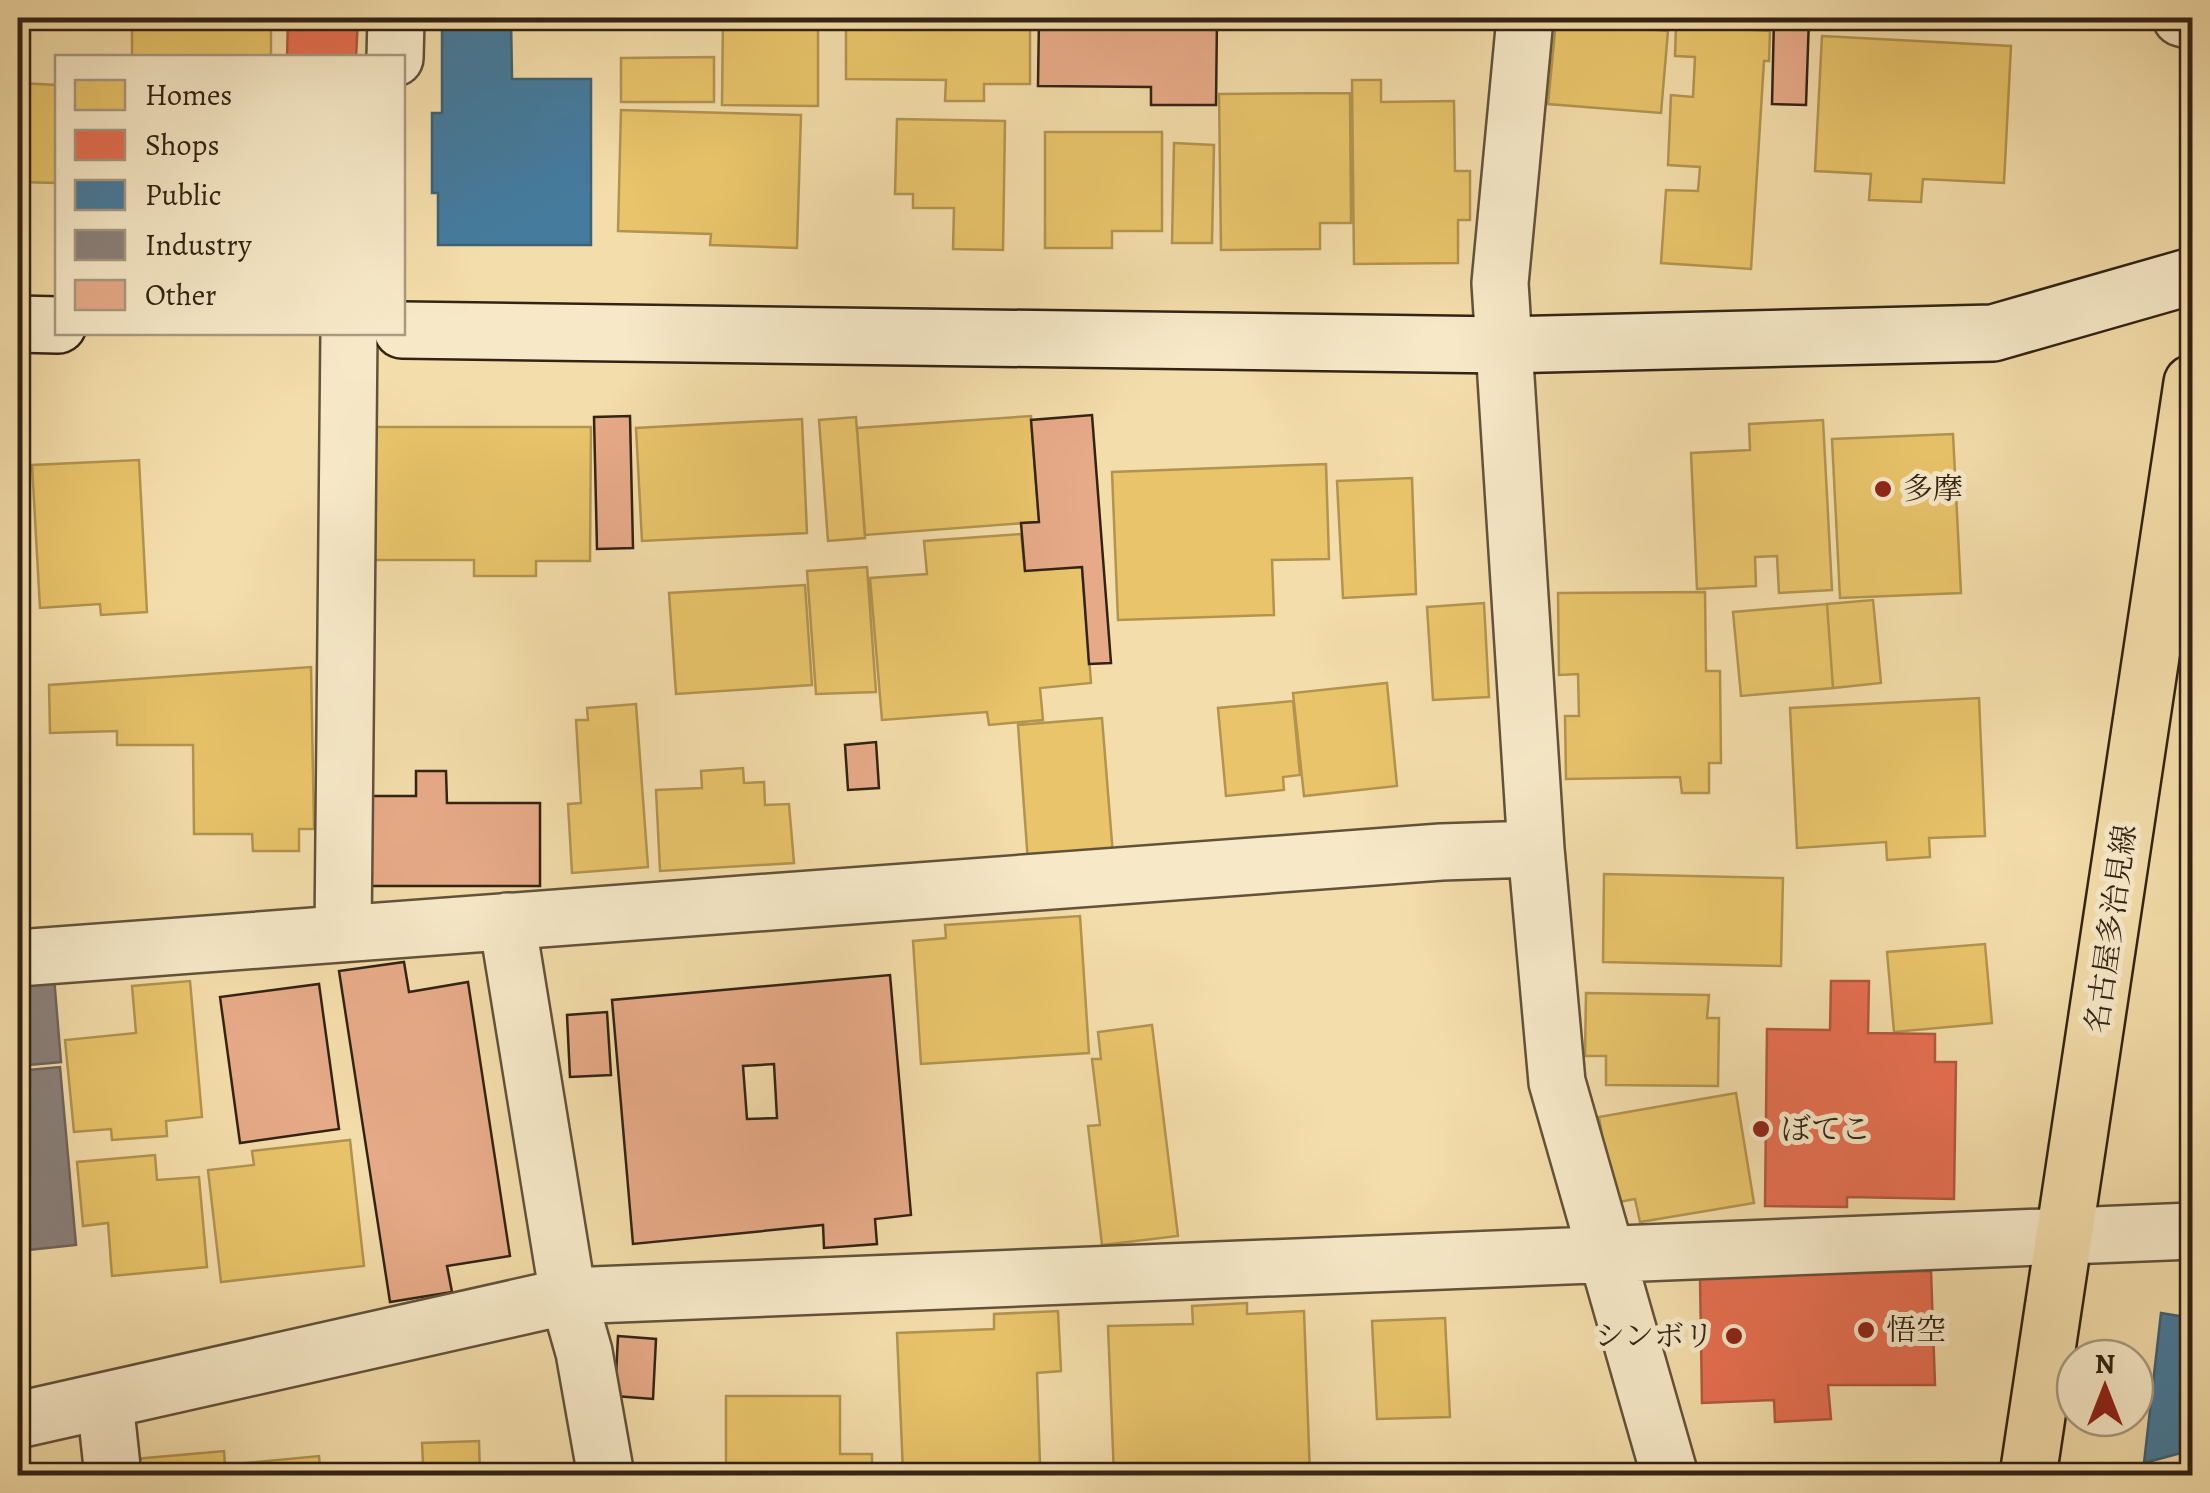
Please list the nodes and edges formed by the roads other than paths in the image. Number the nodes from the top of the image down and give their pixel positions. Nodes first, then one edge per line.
1 (396, 18) edge
2 (1525, 18) edge
3 (2181, 18) edge
4 (2192, 21) edge
5 (394, 55) edge
6 (2192, 276) edge
7 (18, 324) edge
8 (55, 325) edge
9 (405, 330) edge
10 (350, 335) edge
11 (1504, 345) junction
12 (2192, 383) edge
13 (1536, 849) junction
14 (507, 920) junction
15 (343, 933) junction
16 (18, 958) edge
17 (2192, 1231) edge
18 (2065, 1236) junction
19 (1604, 1252) junction
20 (568, 1296) junction
21 (105, 1402) junction
22 (18, 1420) edge
23 (113, 1476) edge
24 (606, 1476) edge
25 (1670, 1476) edge
26 (2028, 1476) edge

1 - 5 street
2 - 11 street
3 - 4 street
6 - 11 street
7 - 8 street
9 - 11 street
10 - 15 street
11 - 13 street
12 - 18 main road, 名古屋多治見線
13 - 14 street
13 - 19 street
14 - 15 street
14 - 20 street
15 - 16 street
17 - 18 street
18 - 19 street
18 - 26 main road, 名古屋多治見線
19 - 20 street
19 - 25 street
20 - 21 street
20 - 24 street
21 - 22 street
21 - 23 street

